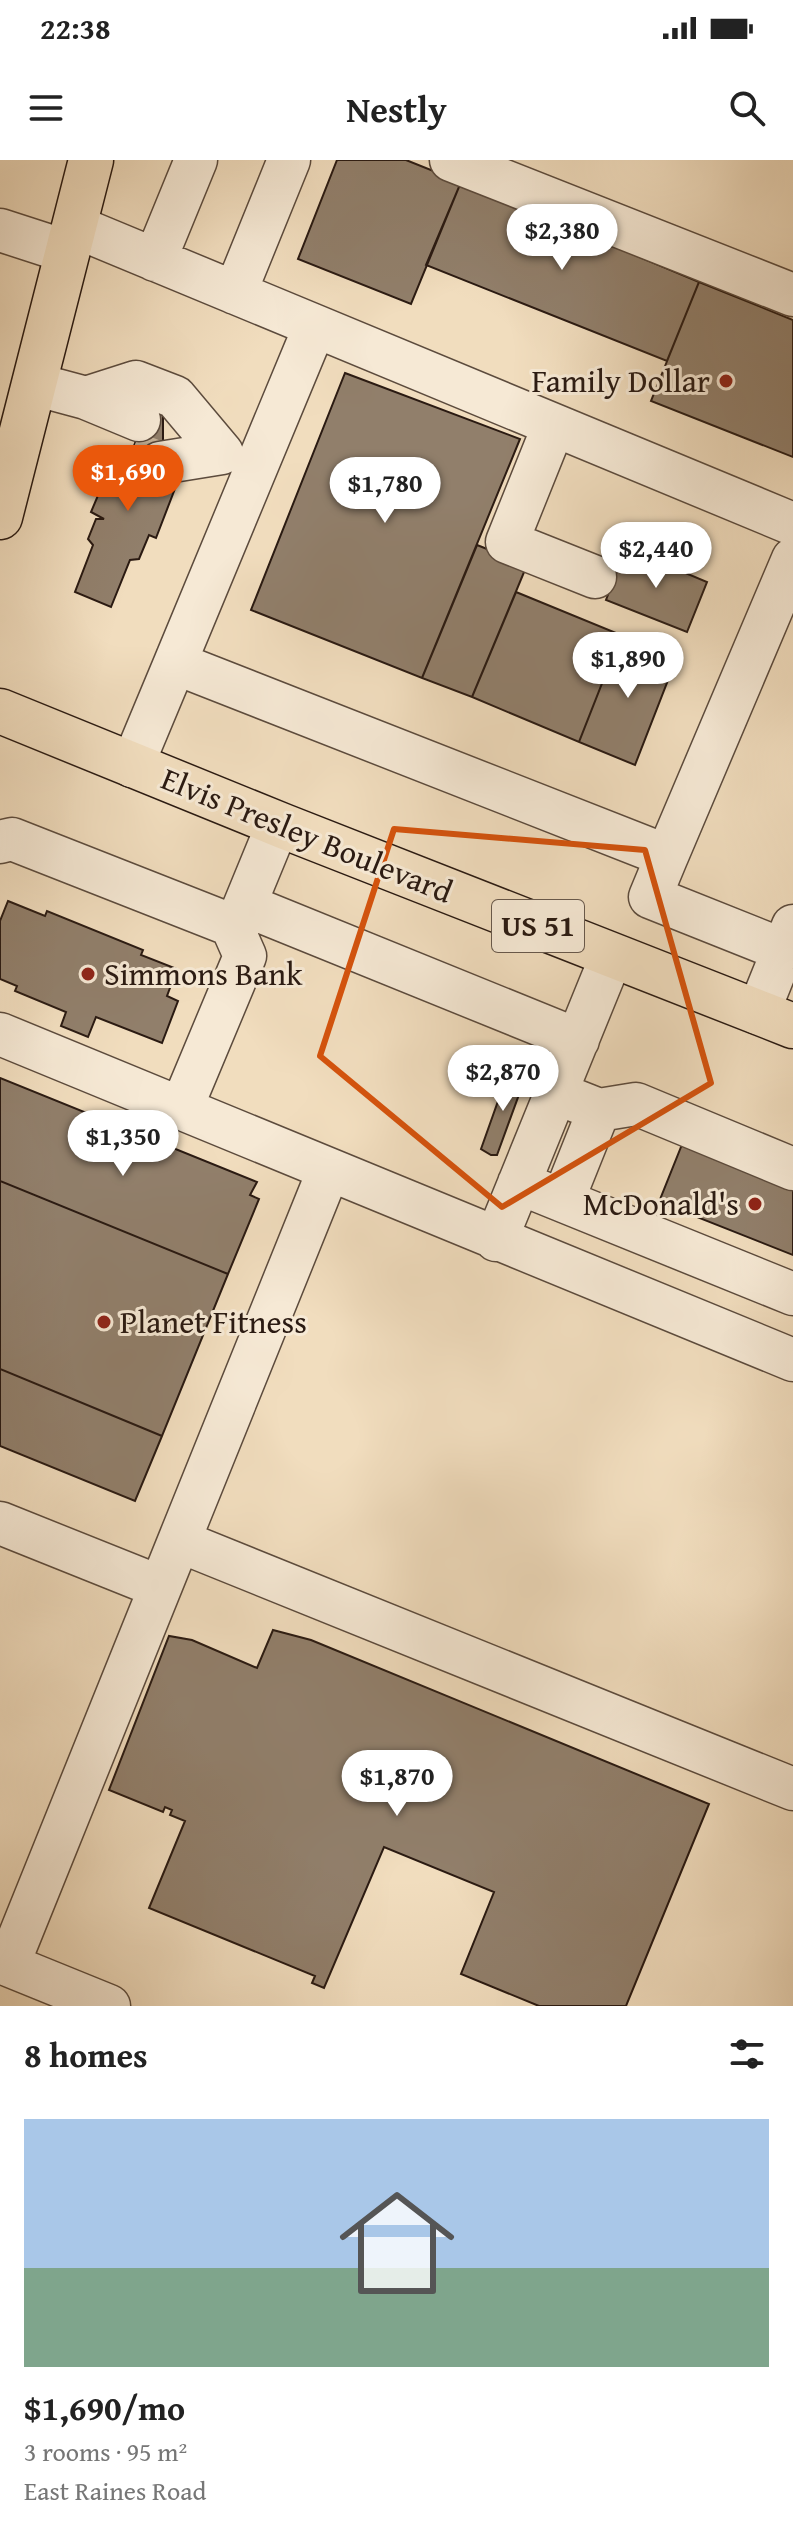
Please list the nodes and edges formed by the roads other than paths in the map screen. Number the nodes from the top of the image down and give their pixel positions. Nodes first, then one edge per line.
1 (91, 160) edge
2 (196, 160) edge
3 (289, 160) edge
4 (451, 160) edge
5 (0, 230) edge
6 (71, 239) junction
7 (155, 260) junction
8 (235, 293) junction
9 (793, 295) edge
10 (315, 326) junction
11 (34, 384) junction
12 (86, 398) junction
13 (554, 425) junction
14 (239, 460) junction
15 (0, 517) edge
16 (793, 524) edge
17 (793, 559) edge
18 (595, 577) dead end
19 (175, 663) junction
20 (0, 711) edge
21 (132, 766) junction
22 (278, 824) junction
23 (0, 842) edge
24 (667, 856) junction
25 (240, 916) junction
26 (788, 938) edge
27 (612, 955) junction
28 (776, 1020) edge
29 (0, 1034) edge
30 (578, 1040) junction
31 (556, 1093) junction
32 (181, 1109) junction
33 (599, 1110) junction
34 (793, 1169) edge
35 (328, 1172) junction
36 (519, 1183) junction
37 (563, 1200) junction
38 (496, 1240) junction
39 (793, 1294) edge
40 (793, 1360) edge
41 (0, 1523) edge
42 (179, 1541) junction
43 (160, 1587) junction
44 (793, 1789) edge
45 (4, 1964) edge
46 (109, 2006) edge

1 - 6 main road
2 - 7 street
3 - 8 street
4 - 9 street
5 - 6 street
6 - 7 street
6 - 11 main road
7 - 8 street
8 - 10 street
10 - 13 street
10 - 14 street
11 - 12 street
11 - 15 main road
12 - 14 street
12 - 14 street
13 - 16 street
13 - 18 street
14 - 19 street
17 - 24 street
19 - 21 street
19 - 24 street
20 - 21 main road, Elvis Presley Boulevard / US 51
21 - 22 main road, Elvis Presley Boulevard / US 51
22 - 25 street
22 - 27 main road, Elvis Presley Boulevard / US 51
23 - 25 street
24 - 26 street
25 - 30 street
25 - 32 street
26 - 28 street
27 - 28 main road, Elvis Presley Boulevard / US 51
27 - 30 street
29 - 32 street
30 - 31 street
31 - 33 street
31 - 36 street
32 - 35 street
33 - 34 street
33 - 37 street
35 - 38 street
35 - 42 street
36 - 37 street
36 - 38 street
37 - 39 street
38 - 40 street
41 - 43 street
42 - 43 street
42 - 44 street
43 - 45 street
45 - 46 street

